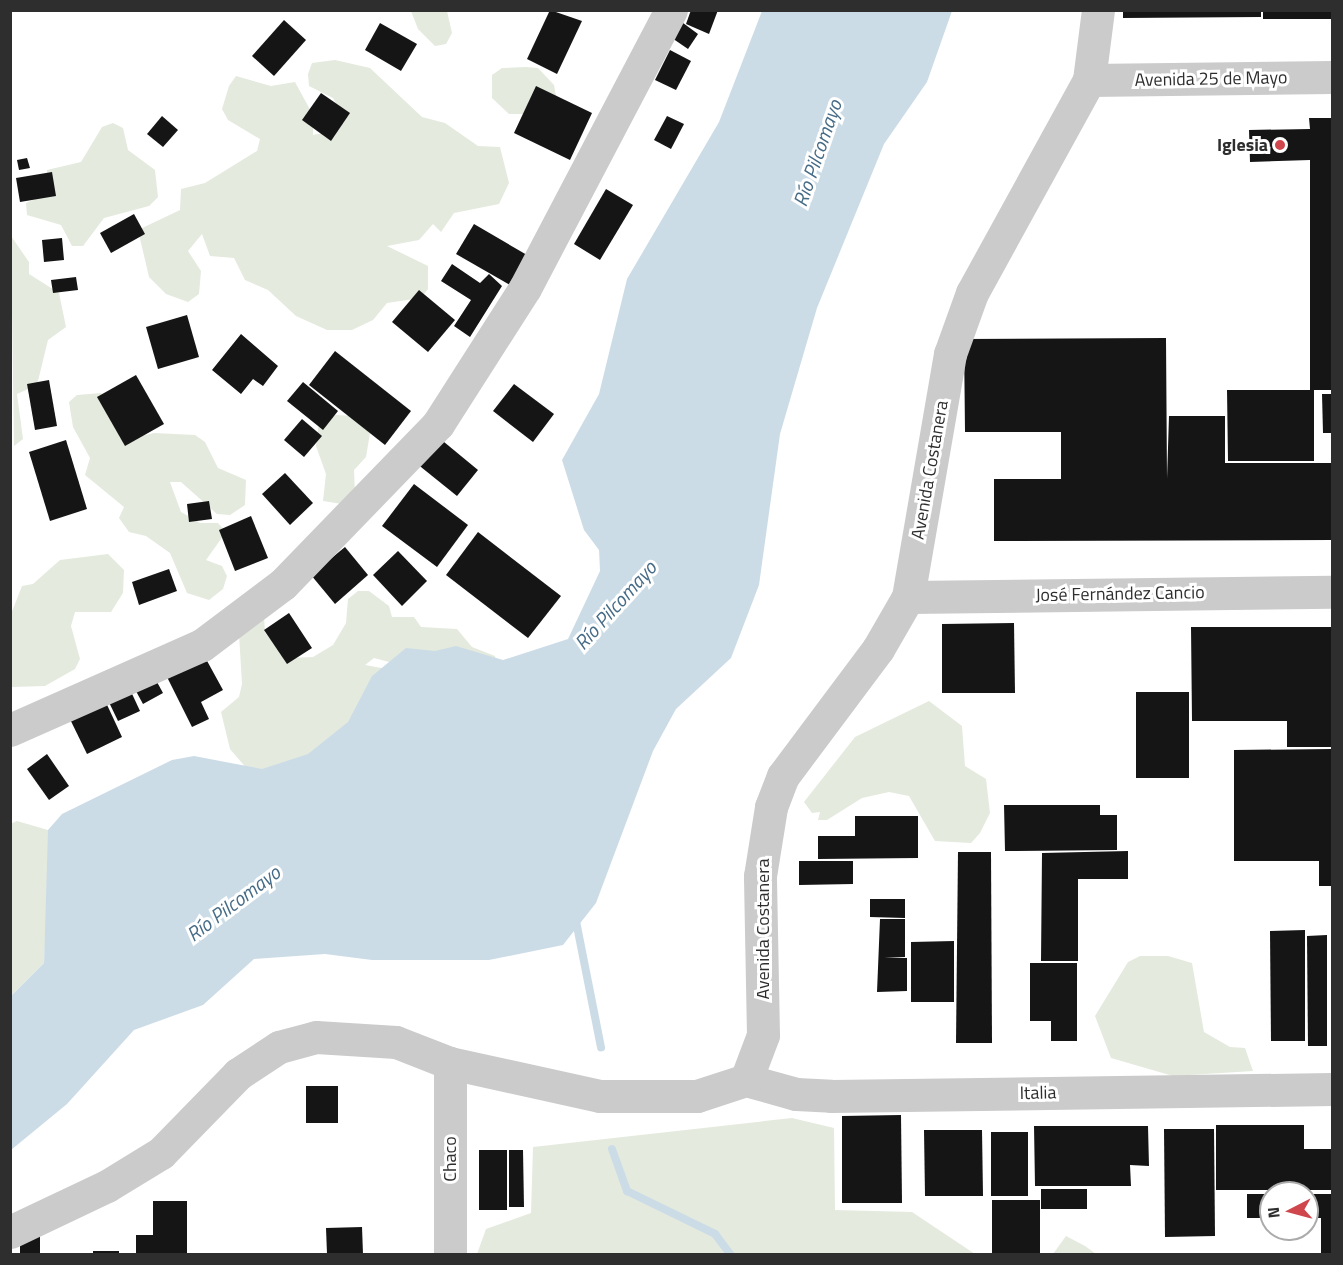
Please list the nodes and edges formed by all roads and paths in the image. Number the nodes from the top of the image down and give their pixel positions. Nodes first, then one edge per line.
1 (672, 10) edge
2 (1098, 10) edge
3 (1332, 78) edge
4 (1089, 80) junction
5 (1332, 592) edge
6 (908, 597) junction
7 (10, 730) edge
8 (450, 1063) junction
9 (746, 1080) junction
10 (1332, 1089) edge
11 (10, 1232) edge
12 (450, 1254) edge

1 - 7 street
2 - 4 street, Avenida Costanera
3 - 4 street, Avenida 25 de Mayo
4 - 6 street, Avenida Costanera
5 - 6 street, José Fernández Cancio
6 - 9 street, Avenida Costanera
8 - 9 street
8 - 11 street
8 - 12 street, Chaco
9 - 10 street, Italia

